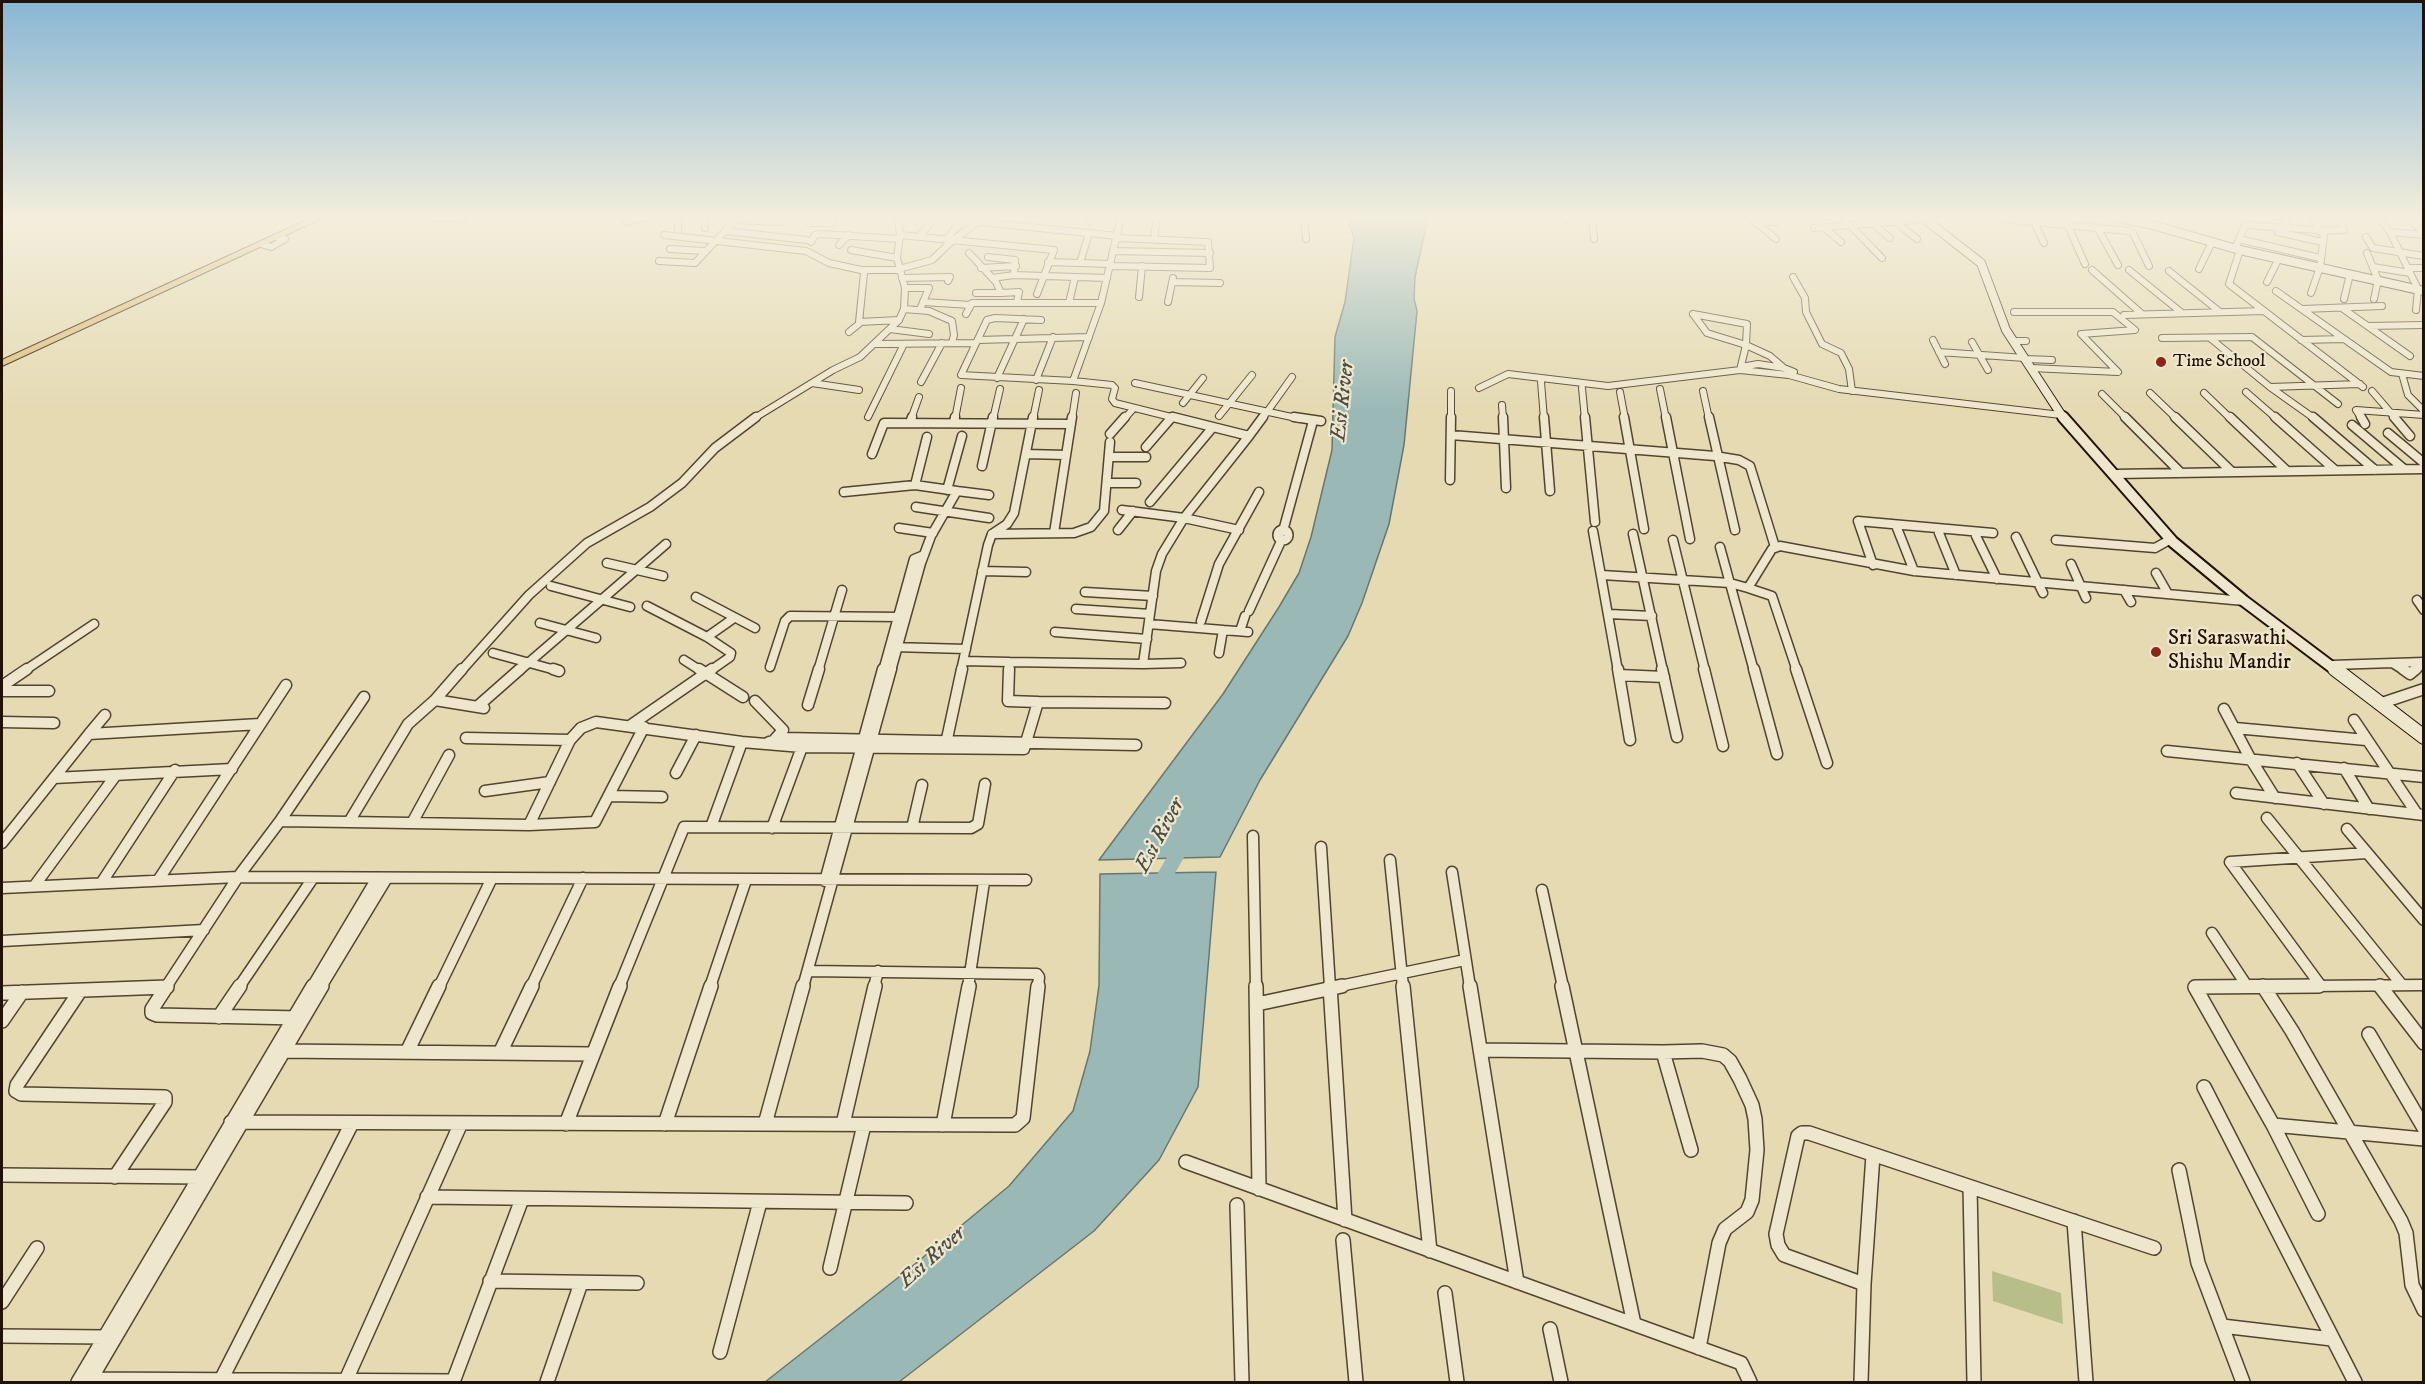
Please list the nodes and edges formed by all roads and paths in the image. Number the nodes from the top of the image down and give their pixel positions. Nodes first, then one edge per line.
1 (172, 282) edge
2 (178, 282) edge
3 (863, 282) edge
4 (903, 282) edge
5 (994, 282) edge
6 (1040, 282) edge
7 (1074, 282) edge
8 (1106, 282) edge
9 (1140, 282) edge
10 (1173, 282) joint
11 (1795, 282) edge
12 (1987, 282) edge
13 (2105, 282) edge
14 (2143, 282) edge
15 (2181, 282) edge
16 (2230, 282) edge
17 (2315, 282) edge
18 (2347, 282) edge
19 (2378, 282) edge
20 (2385, 282) edge
21 (1220, 283) dead end
22 (905, 288) junction
23 (2421, 290) edge
24 (2276, 291) dead end
25 (976, 293) dead end
26 (1001, 293) junction
27 (2311, 293) dead end
28 (1037, 294) dead end
29 (1139, 297) dead end
30 (2344, 299) dead end
31 (2374, 299) dead end
32 (923, 302) junction
33 (1168, 302) dead end
34 (1017, 303) junction
35 (1068, 303) junction
36 (1101, 303) junction
37 (971, 305) junction
38 (2382, 306) dead end
39 (2342, 308) junction
40 (904, 309) junction
41 (2302, 309) junction
42 (920, 310) junction
43 (2416, 310) dead end
44 (2264, 311) junction
45 (2014, 312) dead end
46 (2220, 312) junction
47 (966, 314) dead end
48 (2142, 314) junction
49 (2182, 314) junction
50 (2124, 315) dead end
51 (899, 320) junction
52 (1024, 320) junction
53 (1041, 320) dead end
54 (860, 322) junction
55 (2424, 325) edge
56 (2368, 326) junction
57 (890, 329) junction
58 (849, 332) dead end
59 (929, 334) dead end
60 (1089, 337) junction
61 (1052, 338) junction
62 (2162, 338) dead end
63 (2210, 338) junction
64 (2344, 339) junction
65 (1015, 340) junction
66 (1933, 340) dead end
67 (2013, 340) junction
68 (2301, 340) junction
69 (977, 341) junction
70 (2026, 341) dead end
71 (1972, 342) dead end
72 (942, 343) junction
73 (952, 343) junction
74 (875, 344) junction
75 (904, 344) junction
76 (1746, 345) junction
77 (1940, 352) junction
78 (1980, 355) junction
79 (2410, 356) dead end
80 (2052, 360) dead end
81 (2, 361) edge
82 (2028, 363) junction
83 (1945, 364) dead end
84 (2059, 365) dead end
85 (1740, 368) junction
86 (1784, 368) junction
87 (1988, 370) dead end
88 (1252, 375) dead end
89 (2400, 376) junction
90 (2424, 376) edge
91 (1292, 377) dead end
92 (997, 378) junction
93 (1203, 378) dead end
94 (1806, 379) junction
95 (1036, 380) junction
96 (1073, 381) junction
97 (921, 382) dead end
98 (1541, 382) dead end
99 (812, 383) junction
100 (1135, 383) dead end
101 (2315, 386) junction
102 (2270, 387) junction
103 (961, 388) dead end
104 (1479, 388) dead end
105 (1581, 388) dead end
106 (1000, 389) dead end
107 (1660, 389) dead end
108 (859, 390) dead end
109 (1039, 390) dead end
110 (1451, 391) dead end
111 (1703, 391) dead end
112 (1852, 391) junction
113 (2372, 391) dead end
114 (1620, 392) dead end
115 (2246, 392) dead end
116 (1076, 393) dead end
117 (2150, 393) dead end
118 (2204, 393) dead end
119 (2102, 394) dead end
120 (1189, 395) junction
121 (918, 397) dead end
122 (1183, 403) dead end
123 (1228, 404) junction
124 (2338, 404) dead end
125 (1502, 405) dead end
126 (1134, 408) junction
127 (1268, 412) junction
128 (2391, 412) junction
129 (2424, 413) edge
130 (2061, 415) junction
131 (1219, 416) dead end
132 (868, 417) dead end
133 (1172, 417) junction
134 (910, 423) junction
135 (954, 423) junction
136 (993, 424) junction
137 (1031, 424) junction
138 (1071, 424) junction
139 (2365, 424) dead end
140 (2352, 425) dead end
141 (1213, 427) junction
142 (2388, 433) dead end
143 (1452, 435) junction
144 (962, 436) dead end
145 (1249, 436) junction
146 (2410, 436) dead end
147 (927, 437) dead end
148 (1503, 439) junction
149 (1546, 443) junction
150 (1587, 446) junction
151 (1146, 447) dead end
152 (1630, 449) junction
153 (1673, 453) junction
154 (872, 454) dead end
155 (1026, 454) junction
156 (1066, 455) junction
157 (1718, 456) junction
158 (1109, 457) junction
159 (1146, 457) dead end
160 (2424, 463) edge
161 (982, 466) dead end
162 (2404, 469) junction
163 (2424, 469) edge
164 (2335, 470) junction
165 (2375, 470) junction
166 (2287, 471) junction
167 (2232, 472) junction
168 (2181, 473) junction
169 (2115, 474) junction
170 (1450, 480) dead end
171 (1107, 483) junction
172 (1136, 483) dead end
173 (915, 485) junction
174 (1506, 488) dead end
175 (947, 490) junction
176 (957, 491) junction
177 (1550, 491) dead end
178 (844, 492) dead end
179 (1259, 492) dead end
180 (989, 495) dead end
181 (1150, 502) dead end
182 (916, 507) dead end
183 (1122, 510) dead end
184 (946, 511) junction
185 (1133, 511) junction
186 (989, 518) dead end
187 (1185, 519) junction
188 (899, 528) dead end
189 (1897, 528) dead end
190 (1644, 529) dead end
191 (1118, 530) dead end
192 (1239, 530) junction
193 (1735, 530) dead end
194 (1992, 532) dead end
195 (933, 533) junction
196 (1054, 533) junction
197 (1939, 533) dead end
198 (992, 534) junction
199 (1633, 534) dead end
200 (1976, 536) dead end
201 (2016, 537) dead end
202 (1690, 539) dead end
203 (2170, 539) junction
204 (1673, 540) dead end
205 (2056, 540) dead end
206 (666, 544) dead end
207 (1720, 547) dead end
208 (1775, 547) junction
209 (607, 563) dead end
210 (2071, 564) dead end
211 (1873, 565) junction
212 (636, 570) junction
213 (1914, 571) junction
214 (982, 572) junction
215 (1026, 572) dead end
216 (2156, 573) dead end
217 (1602, 575) junction
218 (1956, 575) junction
219 (663, 576) dead end
220 (1643, 577) junction
221 (1997, 579) junction
222 (1684, 580) junction
223 (2038, 582) junction
224 (1730, 583) junction
225 (551, 586) dead end
226 (2081, 586) junction
227 (1748, 588) junction
228 (842, 590) dead end
229 (2124, 590) junction
230 (1085, 592) dead end
231 (2043, 593) dead end
232 (2169, 594) junction
233 (1152, 596) junction
234 (696, 597) dead end
235 (2086, 598) dead end
236 (602, 600) junction
237 (2417, 600) dead end
238 (2244, 601) junction
239 (2131, 602) dead end
240 (647, 606) dead end
241 (630, 607) dead end
242 (1076, 609) dead end
243 (2424, 610) edge
244 (1150, 614) junction
245 (1609, 614) junction
246 (834, 615) junction
247 (1652, 616) junction
248 (901, 617) junction
249 (734, 618) junction
250 (1201, 621) dead end
251 (540, 623) dead end
252 (94, 624) dead end
253 (1149, 624) junction
254 (755, 628) dead end
255 (567, 630) junction
256 (1223, 630) junction
257 (1056, 632) dead end
258 (707, 637) junction
259 (596, 638) dead end
260 (1147, 639) junction
261 (893, 647) junction
262 (966, 650) junction
263 (493, 653) dead end
264 (1219, 653) dead end
265 (684, 660) dead end
266 (964, 661) junction
267 (1009, 662) junction
268 (2424, 662) edge
269 (529, 663) junction
270 (1181, 663) dead end
271 (2392, 663) junction
272 (1143, 664) junction
273 (2332, 665) junction
274 (770, 667) dead end
275 (559, 671) dead end
276 (704, 672) junction
277 (2410, 674) junction
278 (1619, 675) junction
279 (1664, 677) junction
280 (286, 685) dead end
281 (2, 686) edge
282 (2422, 688) edge
283 (2, 691) edge
284 (49, 691) dead end
285 (364, 697) dead end
286 (743, 697) dead end
287 (435, 700) junction
288 (755, 701) dead end
289 (1038, 702) junction
290 (1165, 702) dead end
291 (2382, 703) junction
292 (808, 705) dead end
293 (2224, 709) dead end
294 (105, 715) dead end
295 (2354, 720) dead end
296 (2, 722) edge
297 (54, 723) dead end
298 (260, 724) junction
299 (631, 725) junction
300 (644, 728) junction
301 (2235, 728) junction
302 (89, 734) junction
303 (696, 735) junction
304 (1677, 737) dead end
305 (2424, 737) edge
306 (466, 738) dead end
307 (570, 740) junction
308 (1630, 740) dead end
309 (2366, 740) junction
310 (742, 742) junction
311 (768, 742) junction
312 (1026, 742) junction
313 (867, 744) junction
314 (946, 744) junction
315 (1136, 745) dead end
316 (1723, 746) dead end
317 (802, 747) junction
318 (2167, 751) dead end
319 (1777, 754) dead end
320 (449, 755) dead end
321 (2250, 758) junction
322 (1827, 763) dead end
323 (2297, 763) junction
324 (2344, 768) junction
325 (232, 769) junction
326 (175, 770) junction
327 (676, 773) dead end
328 (2390, 773) junction
329 (116, 775) junction
330 (2424, 777) edge
331 (54, 778) junction
332 (550, 782) junction
333 (985, 784) dead end
334 (922, 785) dead end
335 (485, 791) dead end
336 (2236, 794) dead end
337 (610, 796) junction
338 (662, 797) dead end
339 (2275, 798) junction
340 (2324, 804) junction
341 (2368, 809) junction
342 (2420, 815) edge
343 (2267, 818) dead end
344 (280, 821) junction
345 (349, 822) junction
346 (412, 823) junction
347 (529, 825) junction
348 (711, 827) junction
349 (772, 828) junction
350 (844, 828) junction
351 (912, 828) junction
352 (2347, 829) dead end
353 (7, 831) edge
354 (1253, 836) dead end
355 (2, 843) edge
356 (1321, 847) dead end
357 (2367, 853) junction
358 (2300, 858) junction
359 (1390, 860) dead end
360 (1452, 872) dead end
361 (238, 877) junction
362 (313, 878) junction
363 (382, 878) junction
364 (492, 878) junction
365 (583, 878) junction
366 (159, 879) junction
367 (663, 879) junction
368 (746, 880) junction
369 (1026, 880) dead end
370 (829, 881) junction
371 (102, 882) junction
372 (984, 882) junction
373 (36, 885) junction
374 (2, 888) edge
375 (1542, 890) dead end
376 (2424, 920) edge
377 (204, 930) junction
378 (2212, 933) dead end
379 (2, 941) edge
380 (1466, 960) junction
381 (808, 971) junction
382 (878, 971) junction
383 (971, 973) junction
384 (1402, 973) junction
385 (2379, 985) junction
386 (2402, 985) junction
387 (2424, 985) edge
388 (2247, 986) junction
389 (2263, 986) junction
390 (2321, 986) junction
391 (166, 987) junction
392 (1330, 989) junction
393 (80, 991) junction
394 (22, 992) junction
395 (2, 993) edge
396 (1257, 1004) junction
397 (219, 1017) junction
398 (298, 1018) junction
399 (2, 1021) edge
400 (2369, 1034) dead end
401 (2424, 1043) edge
402 (1480, 1050) junction
403 (278, 1051) junction
404 (1576, 1051) junction
405 (407, 1052) junction
406 (1663, 1052) junction
407 (500, 1053) junction
408 (592, 1053) junction
409 (2204, 1087) dead end
410 (235, 1122) junction
411 (352, 1123) junction
412 (461, 1123) junction
413 (566, 1124) junction
414 (665, 1124) junction
415 (765, 1124) junction
416 (843, 1124) junction
417 (864, 1125) junction
418 (943, 1125) junction
419 (2273, 1125) junction
420 (2424, 1128) edge
421 (2351, 1134) junction
422 (2424, 1139) edge
423 (1691, 1150) dead end
424 (1873, 1155) junction
425 (1186, 1162) dead end
426 (2179, 1170) dead end
427 (2, 1175) edge
428 (116, 1177) junction
429 (199, 1177) junction
430 (1970, 1187) junction
431 (1259, 1189) junction
432 (427, 1197) junction
433 (522, 1199) junction
434 (760, 1202) junction
435 (846, 1203) junction
436 (906, 1203) dead end
437 (1238, 1205) dead end
438 (2318, 1214) dead end
439 (1345, 1220) junction
440 (2074, 1221) junction
441 (1343, 1240) dead end
442 (37, 1248) dead end
443 (2154, 1248) dead end
444 (1430, 1251) junction
445 (830, 1268) dead end
446 (490, 1281) junction
447 (1517, 1282) junction
448 (581, 1283) junction
449 (637, 1283) dead end
450 (1864, 1284) junction
451 (1445, 1293) dead end
452 (2, 1302) edge
453 (2424, 1310) edge
454 (1634, 1324) junction
455 (2222, 1326) junction
456 (1550, 1329) dead end
457 (2, 1336) edge
458 (105, 1337) junction
459 (2332, 1339) junction
460 (1699, 1348) junction
461 (720, 1352) dead end
462 (221, 1380) junction
463 (346, 1380) junction
464 (85, 1381) edge
465 (453, 1382) edge
466 (547, 1383) edge
467 (1242, 1383) edge
468 (1356, 1383) edge
469 (1457, 1383) edge
470 (1561, 1383) edge
471 (1750, 1383) edge
472 (1861, 1383) edge
473 (1974, 1383) edge
474 (2086, 1383) edge
475 (2243, 1383) edge
476 (2355, 1383) edge

1 - 81 main road
2 - 81 main road
3 - 54 street
4 - 22 street
5 - 26 street
6 - 28 street
7 - 35 street
8 - 36 street
9 - 29 street
10 - 21 street
10 - 33 street
11 - 112 street
12 - 67 street
13 - 48 street
14 - 49 street
15 - 46 street
16 - 44 street
17 - 27 street
18 - 30 street
19 - 31 street
20 - 23 street
22 - 32 street
22 - 40 street
23 - 43 street
24 - 41 street
25 - 26 street
26 - 34 street
32 - 37 street
32 - 42 street
34 - 35 street
34 - 37 street
35 - 36 street
36 - 60 street
37 - 47 street
38 - 39 street
39 - 41 street
39 - 56 street
40 - 42 street
40 - 51 street
41 - 64 street
42 - 73 street
44 - 46 street
44 - 68 street
45 - 82 street
46 - 49 street
48 - 49 street
48 - 50 street
51 - 54 street
51 - 57 street
52 - 53 street
52 - 65 street
52 - 69 street
54 - 58 street
55 - 56 street
56 - 79 street
57 - 59 street
57 - 74 street
60 - 61 street
60 - 96 street
61 - 65 street
61 - 95 street
62 - 63 street
63 - 101 street
63 - 102 street
64 - 68 street
64 - 89 street
65 - 69 street
65 - 92 street
66 - 77 street
67 - 70 street
67 - 82 street
68 - 101 street
69 - 73 street
69 - 92 street
71 - 78 street
72 - 73 street
72 - 75 street
72 - 97 street
74 - 75 street
74 - 99 street
75 - 132 street
76 - 76 street
76 - 85 street
76 - 86 street
77 - 78 street
77 - 83 street
78 - 82 street
78 - 87 street
80 - 82 street
82 - 84 street
82 - 130 street
85 - 86 street
85 - 94 street
85 - 104 street
86 - 94 street
88 - 123 street
89 - 90 street
89 - 129 street
91 - 127 street
92 - 95 street
93 - 120 street
94 - 112 street
95 - 96 street
96 - 126 street
98 - 149 street
99 - 108 street
99 - 287 street
100 - 120 street
101 - 102 street
101 - 124 street
102 - 165 street
103 - 135 street
105 - 150 street
106 - 136 street
107 - 153 street
109 - 137 street
110 - 143 street
111 - 157 street
112 - 130 street
113 - 128 street
114 - 152 street
115 - 164 street
116 - 138 street
117 - 167 street
118 - 166 street
119 - 168 street
120 - 122 street
120 - 123 street
121 - 134 street
123 - 127 street
123 - 131 street
125 - 148 street
126 - 133 street
126 - 158 street
127 - 145 street
127 - 256 street
128 - 129 street
128 - 139 street
128 - 146 street
130 - 169 street
133 - 141 street
133 - 151 street
134 - 135 street
134 - 154 street
135 - 136 street
136 - 137 street
136 - 161 street
137 - 138 street
137 - 155 street
138 - 156 street
140 - 162 street
141 - 145 street
141 - 181 street
142 - 160 street
143 - 148 street
143 - 170 street
144 - 175 street
145 - 187 street
147 - 173 street
148 - 149 street
148 - 174 street
149 - 150 street
149 - 177 street
150 - 152 street
150 - 217 street
152 - 153 street
152 - 190 street
153 - 157 street
153 - 202 street
155 - 156 street
155 - 198 street
156 - 196 street
157 - 193 street
157 - 208 street
158 - 159 street
158 - 171 street
162 - 163 street
162 - 165 street
164 - 165 street
164 - 166 street
166 - 167 street
167 - 168 street
168 - 169 street
169 - 203 street
171 - 172 street
171 - 196 street
173 - 175 street
173 - 178 street
175 - 176 street
176 - 180 street
176 - 184 street
179 - 192 street
182 - 184 street
183 - 185 street
184 - 186 street
184 - 195 street
185 - 187 street
185 - 191 street
187 - 192 street
187 - 233 street
188 - 195 street
189 - 213 street
192 - 250 street
194 - 211 street
195 - 248 street
196 - 198 street
197 - 218 street
198 - 214 street
199 - 220 street
200 - 221 street
201 - 223 street
203 - 205 street
203 - 238 street
204 - 222 street
206 - 212 street
207 - 224 street
208 - 211 street
208 - 227 street
209 - 212 street
210 - 226 street
211 - 213 street
212 - 219 street
212 - 236 street
213 - 218 street
214 - 215 street
214 - 262 street
216 - 232 street
217 - 220 street
217 - 245 street
218 - 221 street
220 - 222 street
220 - 247 street
221 - 223 street
222 - 224 street
222 - 316 street
223 - 226 street
223 - 231 street
224 - 227 street
224 - 319 street
225 - 236 street
226 - 229 street
226 - 235 street
227 - 322 street
228 - 246 street
229 - 232 street
229 - 239 street
230 - 233 street
232 - 238 street
233 - 244 street
234 - 249 street
236 - 241 street
236 - 255 street
237 - 243 street
238 - 273 street
240 - 258 street
242 - 244 street
244 - 253 street
245 - 247 street
245 - 278 street
246 - 248 street
246 - 274 street
246 - 292 street
247 - 279 street
248 - 261 street
249 - 254 street
249 - 258 street
251 - 255 street
252 - 281 street
253 - 256 street
253 - 260 street
255 - 259 street
255 - 269 street
256 - 264 street
257 - 260 street
258 - 276 street
260 - 272 street
261 - 262 street
261 - 313 street
262 - 266 street
263 - 269 street
265 - 276 street
266 - 267 street
266 - 314 street
267 - 272 street
267 - 289 street
268 - 271 street
268 - 277 street
269 - 275 street
269 - 287 street
270 - 272 street
271 - 273 street
271 - 277 street
273 - 291 street
276 - 286 street
276 - 299 street
277 - 282 street
278 - 279 street
278 - 308 street
279 - 304 street
280 - 298 street
282 - 291 street
283 - 284 street
285 - 344 street
287 - 345 street
288 - 311 street
289 - 290 street
289 - 312 street
291 - 305 street
293 - 301 street
294 - 302 street
295 - 309 street
296 - 297 street
298 - 302 street
298 - 325 street
299 - 300 street
299 - 307 street
300 - 303 street
300 - 337 street
301 - 309 street
301 - 321 street
302 - 331 street
303 - 310 street
303 - 327 street
306 - 307 street
307 - 332 street
309 - 328 street
310 - 311 street
310 - 348 street
311 - 313 street
311 - 317 street
312 - 314 street
312 - 315 street
313 - 314 street
313 - 317 street
313 - 350 street
317 - 349 street
318 - 321 street
320 - 346 street
321 - 323 street
321 - 339 street
323 - 324 street
323 - 340 street
324 - 328 street
324 - 341 street
325 - 326 street
325 - 366 street
326 - 329 street
326 - 371 street
328 - 330 street
328 - 342 street
329 - 331 street
329 - 373 street
331 - 353 street
332 - 335 street
332 - 347 street
333 - 351 street
334 - 351 street
336 - 339 street
337 - 338 street
337 - 347 street
339 - 340 street
340 - 341 street
341 - 342 street
343 - 358 street
344 - 345 street
344 - 361 street
345 - 346 street
346 - 347 street
348 - 349 street
348 - 367 street
349 - 350 street
350 - 351 street
350 - 370 street
352 - 357 street
353 - 355 street
354 - 396 street
356 - 392 street
357 - 358 street
357 - 376 street
358 - 386 street
358 - 390 street
359 - 384 street
360 - 380 street
361 - 362 street
361 - 366 street
361 - 377 street
362 - 363 street
362 - 397 street
363 - 364 street
363 - 398 street
364 - 365 street
364 - 405 street
365 - 367 street
365 - 407 street
366 - 371 street
367 - 368 street
367 - 408 street
368 - 370 street
368 - 414 street
369 - 372 street
370 - 372 street
370 - 381 street
371 - 373 street
372 - 383 street
373 - 374 street
375 - 404 street
377 - 379 street
377 - 391 street
378 - 388 street
380 - 384 street
380 - 402 street
381 - 382 street
381 - 415 street
382 - 383 street
382 - 416 street
383 - 418 street
383 - 418 street
384 - 392 street
384 - 444 street
385 - 386 street
385 - 390 street
385 - 401 street
386 - 387 street
388 - 389 street
388 - 419 street
389 - 390 street
389 - 421 street
391 - 393 street
391 - 397 street
392 - 396 street
392 - 439 street
393 - 394 street
393 - 428 street
394 - 395 street
394 - 399 street
396 - 431 street
397 - 398 street
398 - 403 street
400 - 420 street
402 - 404 street
402 - 447 street
403 - 405 street
403 - 410 street
404 - 406 street
404 - 454 street
405 - 407 street
406 - 423 street
406 - 460 street
407 - 408 street
408 - 413 street
409 - 459 street
410 - 411 street
410 - 429 street
410 - 464 street
411 - 412 street
411 - 462 street
412 - 413 street
412 - 432 street
413 - 414 street
414 - 415 street
415 - 416 street
416 - 417 street
417 - 418 street
417 - 435 street
419 - 421 street
419 - 438 street
421 - 422 street
421 - 453 street
424 - 430 street
424 - 450 street
424 - 450 street
425 - 431 street
426 - 455 street
427 - 428 street
428 - 429 street
429 - 458 street
430 - 440 street
430 - 473 street
431 - 439 street
432 - 433 street
432 - 463 street
433 - 434 street
433 - 446 street
434 - 435 street
434 - 461 street
435 - 436 street
435 - 445 street
437 - 467 street
439 - 444 street
440 - 443 street
440 - 474 street
441 - 468 street
442 - 452 street
444 - 447 street
446 - 448 street
446 - 465 street
447 - 454 street
448 - 449 street
448 - 466 street
450 - 472 street
451 - 469 street
454 - 460 street
455 - 459 street
455 - 475 street
456 - 470 street
457 - 458 street
458 - 464 street
459 - 476 street
460 - 471 street
462 - 463 street
462 - 464 street
463 - 465 street

